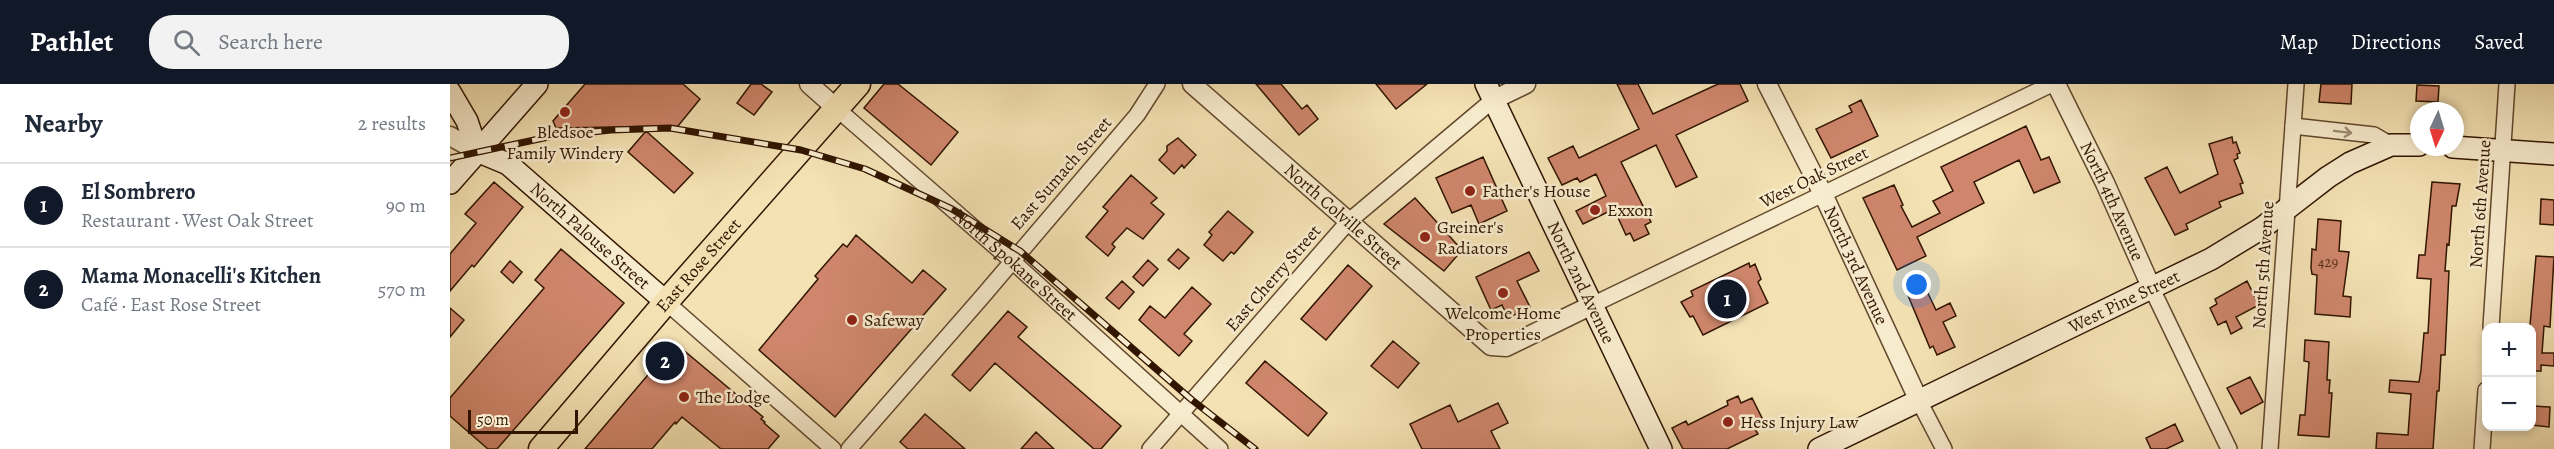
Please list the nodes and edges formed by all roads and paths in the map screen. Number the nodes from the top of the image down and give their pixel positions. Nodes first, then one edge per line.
1 (537, 84) edge
2 (809, 84) edge
3 (858, 84) edge
4 (1157, 84) edge
5 (1192, 84) edge
6 (1526, 84) edge
7 (1767, 84) edge
8 (2054, 84) edge
9 (2296, 84) edge
10 (2507, 84) edge
11 (450, 92) edge
12 (1489, 92) edge
13 (836, 108) junction
14 (2293, 126) junction
15 (450, 136) edge
16 (2391, 145) junction
17 (2410, 145) edge
18 (2464, 148) edge
19 (2503, 150) junction
20 (477, 151) junction
21 (2554, 154) edge
22 (450, 183) edge
23 (1823, 194) junction
24 (2286, 209) junction
25 (1348, 222) junction
26 (1011, 261) junction
27 (2152, 289) junction
28 (666, 302) junction
29 (1592, 305) junction
30 (2491, 323) edge
31 (1919, 401) junction
32 (1181, 413) junction
33 (2484, 431) edge
34 (541, 449) edge
35 (833, 449) edge
36 (849, 449) edge
37 (1150, 449) edge
38 (1220, 449) edge
39 (1661, 449) edge
40 (1819, 449) edge
41 (1944, 449) edge
42 (2229, 449) edge
43 (2270, 449) edge
44 (2482, 449) edge

1 - 20 main road
2 - 13 street, North Spokane Street
3 - 13 main road, East Rose Street
4 - 26 street, East Sumach Street
5 - 25 street, North Colville Street
6 - 12 street
7 - 23 street, North 3rd Avenue
8 - 23 street, West Oak Street
8 - 27 street, North 4th Avenue
9 - 14 street, North 5th Avenue
10 - 19 street, North 6th Avenue
11 - 20 main road
12 - 25 street, East Cherry Street
12 - 29 main road, North 2nd Avenue
13 - 26 street, North Spokane Street
13 - 28 main road, East Rose Street
14 -> 16 street
14 - 24 street, North 5th Avenue
15 - 20 street
16 - 17 main road, West Pine Street
16 - 24 main road, West Pine Street
18 - 19 main road
19 - 21 main road
19 - 30 street, North 6th Avenue
20 - 22 main road
20 - 28 main road, North Palouse Street
23 - 29 street, West Oak Street
23 - 31 street, North 3rd Avenue
24 - 27 main road, West Pine Street
24 - 43 street, North 5th Avenue
25 - 29 street, North Colville Street
25 - 32 street, East Cherry Street
26 - 32 street, North Spokane Street
26 - 36 street, East Sumach Street
27 - 31 main road, West Pine Street
27 - 42 street, North 4th Avenue
28 - 34 main road, East Rose Street
28 - 35 street, North Palouse Street
29 - 39 main road, North 2nd Avenue
31 - 40 main road, West Pine Street
31 - 41 street, North 3rd Avenue
32 - 37 street, East Cherry Street
32 - 38 street, North Spokane Street
33 - 44 street

